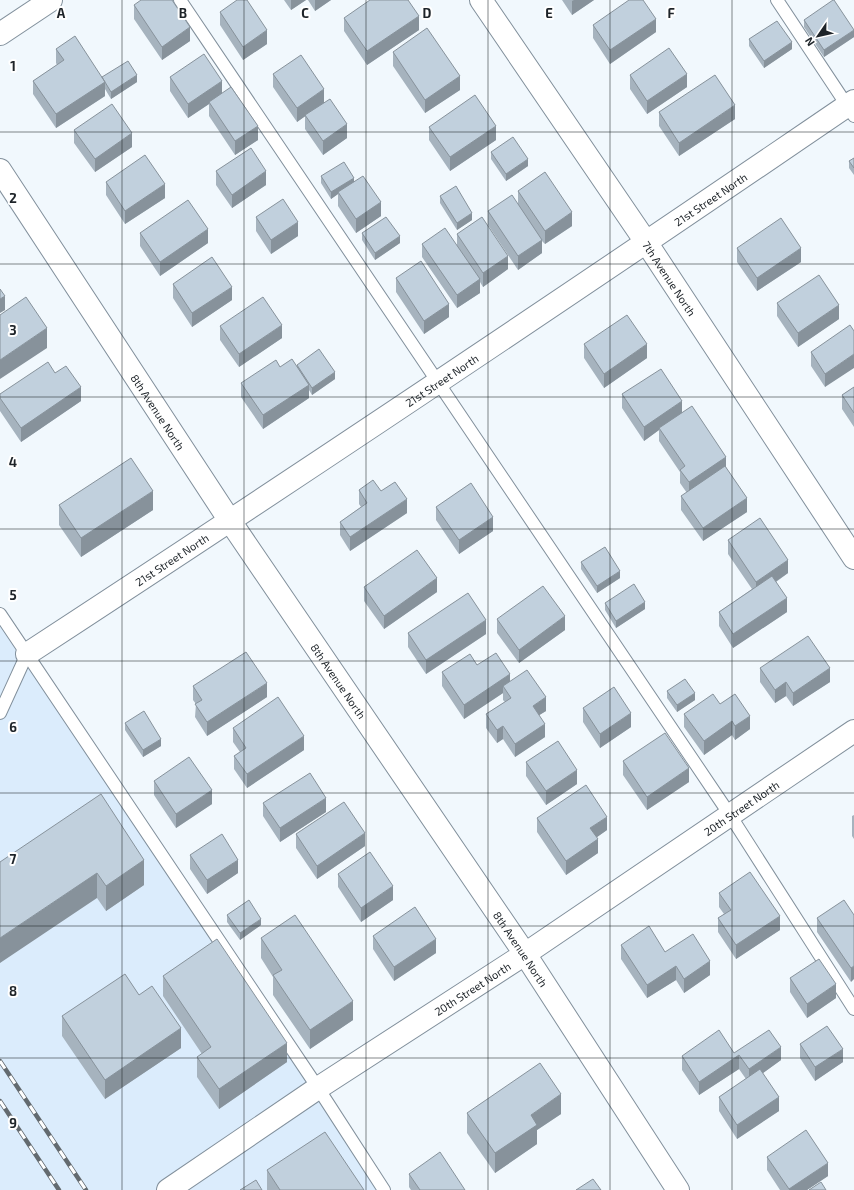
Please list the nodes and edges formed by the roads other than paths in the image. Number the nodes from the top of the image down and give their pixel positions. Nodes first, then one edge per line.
1 (51, 0) edge
2 (180, 0) edge
3 (481, 0) edge
4 (777, 0) edge
5 (0, 34) edge
6 (852, 107) edge
7 (0, 170) edge
8 (646, 242) junction
9 (438, 382) junction
10 (230, 521) junction
11 (854, 558) edge
12 (0, 614) edge
13 (26, 654) junction
14 (0, 714) edge
15 (854, 731) edge
16 (730, 815) junction
17 (525, 954) junction
18 (854, 1009) edge
19 (318, 1088) junction
20 (168, 1190) edge
21 (384, 1190) edge
22 (678, 1190) edge

1 - 5 street
2 - 9 lane
3 - 8 street, 7th Avenue North
4 - 6 lane
6 - 8 street, 21st Street North
7 - 10 street, 8th Avenue North
8 - 9 street, 21st Street North
8 - 11 street, 7th Avenue North
9 - 10 street, 21st Street North
9 - 16 lane
10 - 13 street, 21st Street North
10 - 17 street, 8th Avenue North
12 - 13 lane
13 - 14 lane
13 - 19 lane
15 - 16 street, 20th Street North
16 - 17 street, 20th Street North
16 - 18 lane
17 - 19 street, 20th Street North
17 - 22 street, 8th Avenue North
19 - 20 street, 20th Street North
19 - 21 lane

